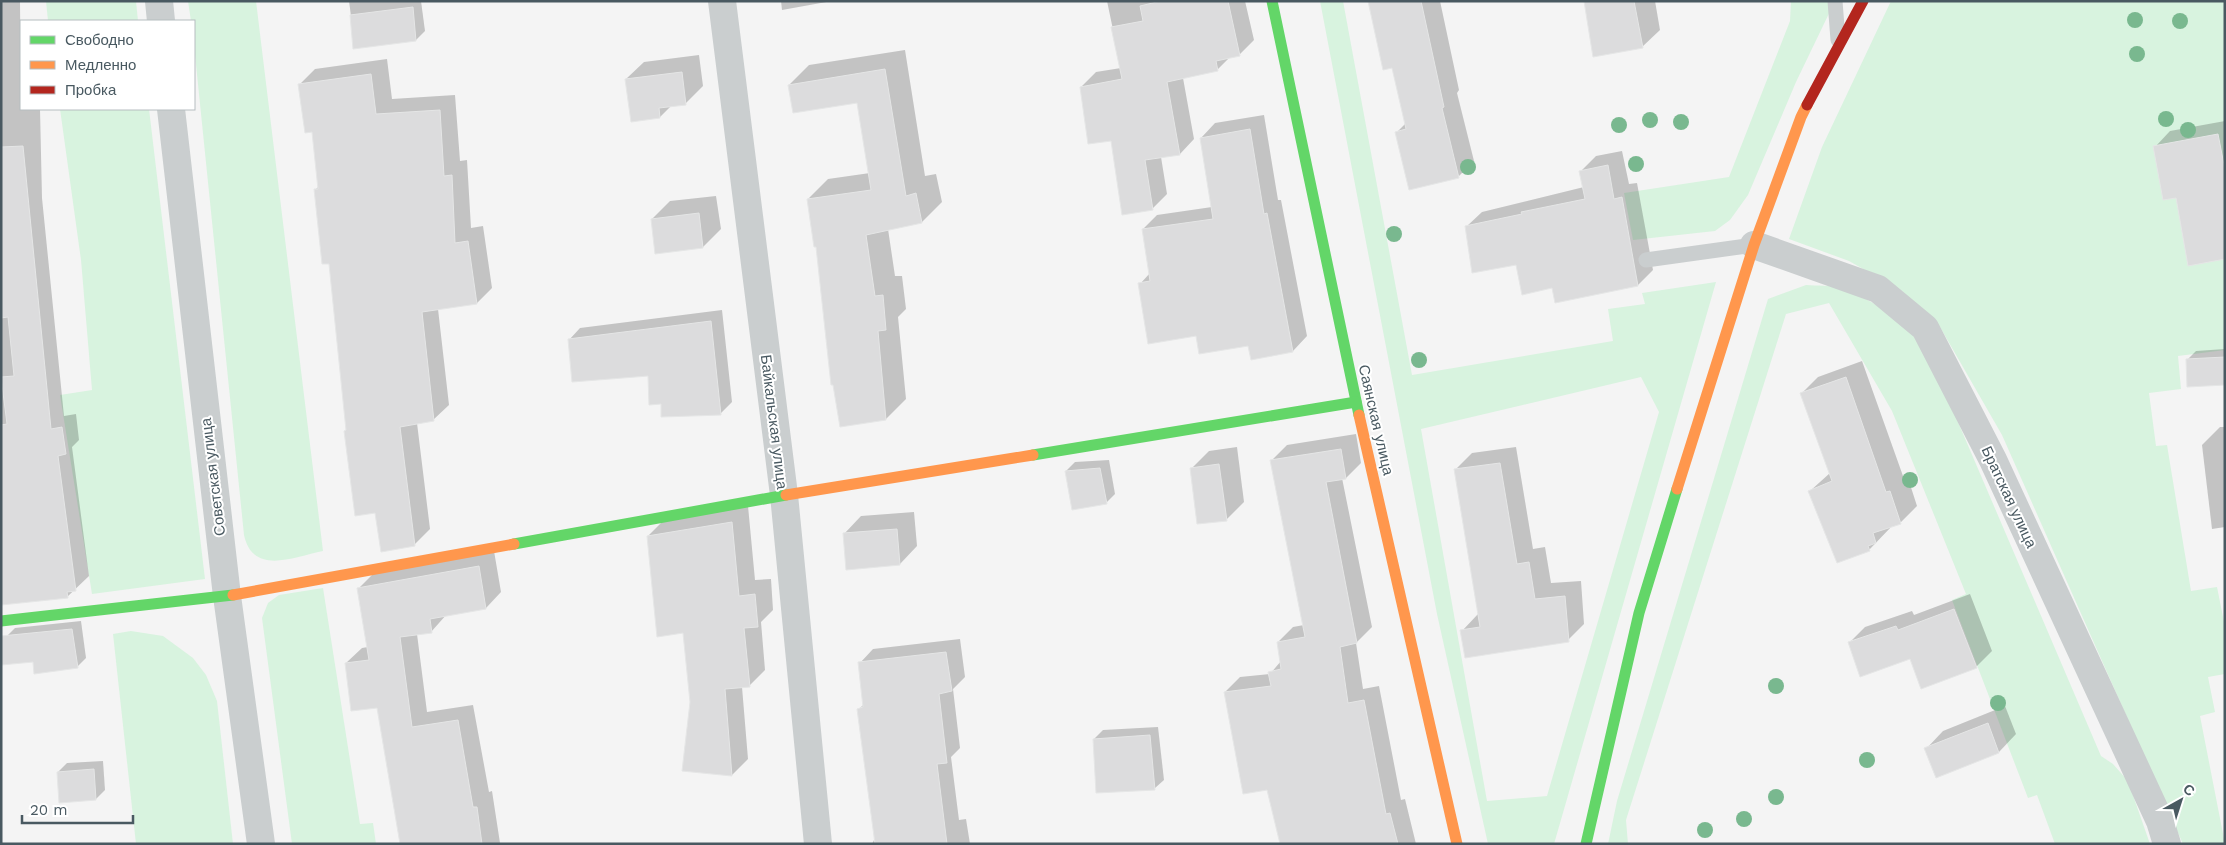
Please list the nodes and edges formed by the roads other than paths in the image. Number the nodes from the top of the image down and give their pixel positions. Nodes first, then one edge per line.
1 (159, 1) edge
2 (722, 1) edge
3 (1272, 1) edge
4 (1835, 1) edge
5 (1863, 1) edge
6 (161, 20) edge
7 (1839, 46) junction
8 (171, 110) edge
9 (1754, 245) junction
10 (1646, 260) dead end
11 (1356, 402) junction
12 (784, 495) junction
13 (227, 596) junction
14 (1, 621) edge
15 (261, 844) edge
16 (818, 844) edge
17 (1457, 844) edge
18 (1586, 844) edge
19 (2167, 844) edge

1 - 6 street
2 - 12 street, Байкальская улица
3 - 11 street, Саянская улица
4 - 7 lane
5 - 7 street
7 - 9 street
8 - 13 street, Советская улица
9 - 10 lane
9 - 18 street
9 - 19 street, Братская улица
11 - 12 street
11 - 17 street, Саянская улица
12 - 13 street
12 - 16 street, Байкальская улица
13 - 14 street
13 - 15 street, Советская улица

